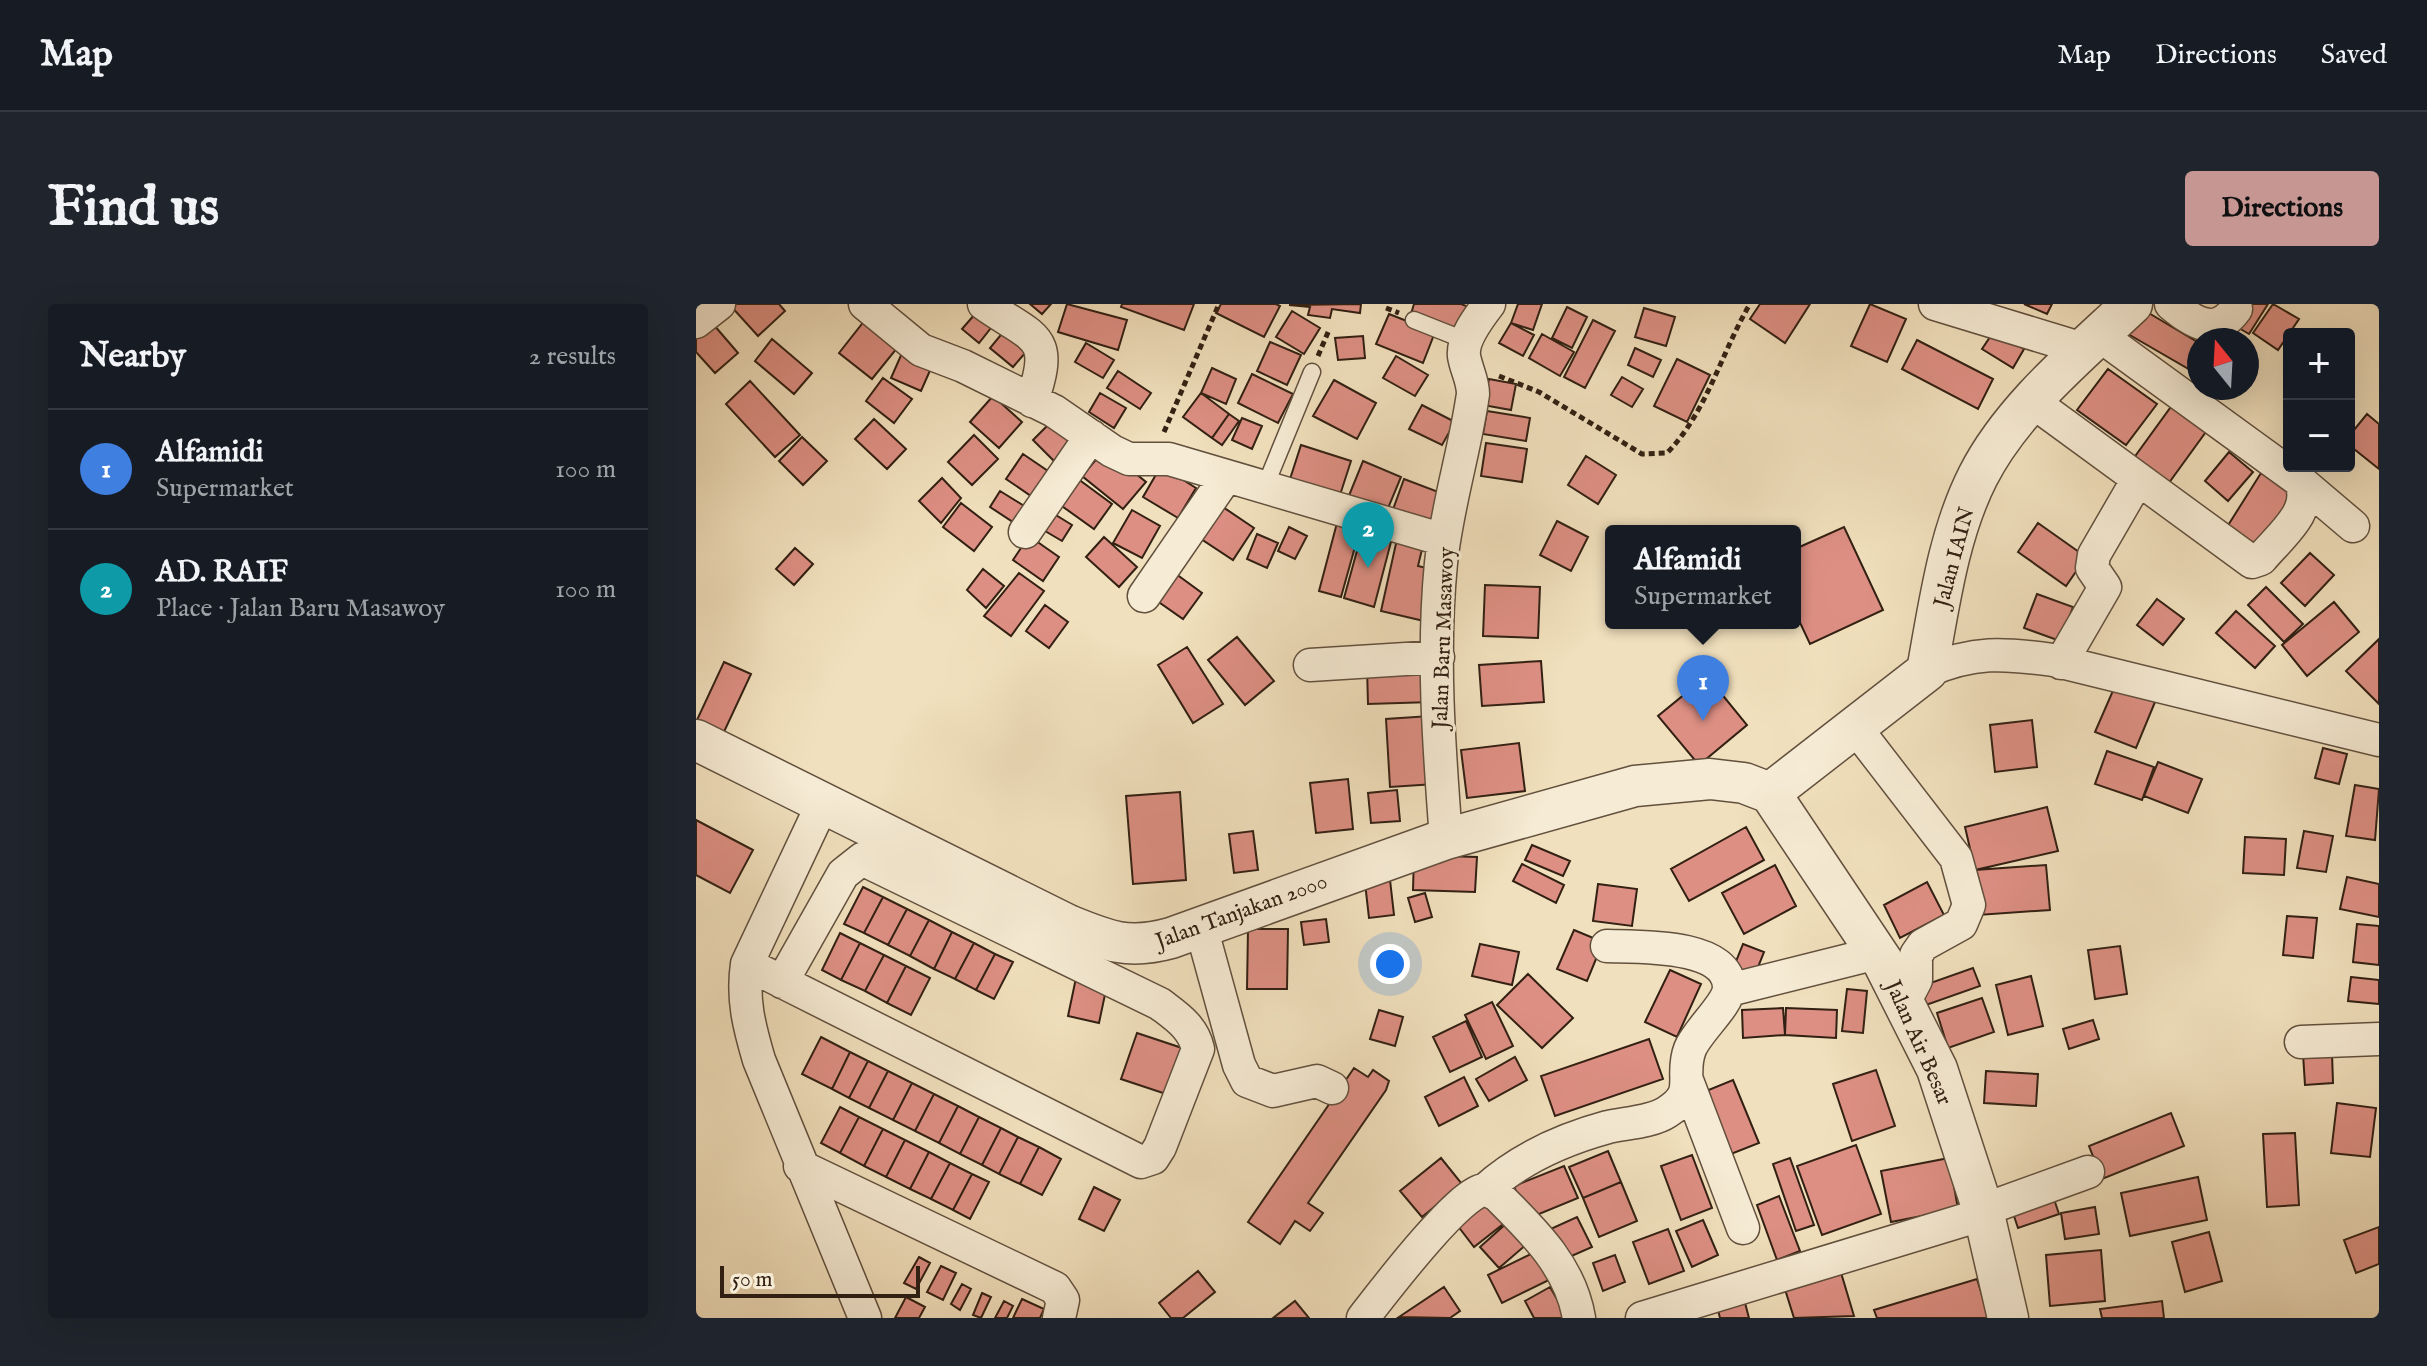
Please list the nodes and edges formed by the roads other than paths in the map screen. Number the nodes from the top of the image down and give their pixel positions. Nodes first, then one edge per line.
1 (719, 304) edge
2 (865, 304) edge
3 (984, 304) edge
4 (1489, 304) edge
5 (1935, 304) edge
6 (2132, 304) edge
7 (2171, 304) edge
8 (2236, 309) dead end
9 (1414, 320) dead end
10 (696, 322) edge
11 (2091, 342) junction
12 (1467, 354) junction
13 (1312, 372) dead end
14 (1032, 401) junction
15 (2033, 402) junction
16 (1091, 436) junction
17 (1226, 477) junction
18 (2138, 479) junction
19 (2300, 481) junction
20 (1264, 489) junction
21 (2353, 526) dead end
22 (1025, 532) dead end
23 (1444, 540) junction
24 (1144, 596) dead end
25 (1438, 657) junction
26 (2061, 663) junction
27 (1310, 665) dead end
28 (1927, 671) junction
29 (1855, 727) junction
30 (696, 740) edge
31 (2379, 740) edge
32 (1770, 793) junction
33 (822, 805) junction
34 (1446, 839) junction
35 (1201, 927) junction
36 (1607, 946) dead end
37 (1877, 953) junction
38 (747, 964) junction
39 (782, 982) junction
40 (1729, 990) junction
41 (1905, 1001) junction
42 (2379, 1039) edge
43 (2301, 1042) dead end
44 (1688, 1083) junction
45 (1332, 1088) dead end
46 (800, 1166) junction
47 (2088, 1172) dead end
48 (1485, 1190) junction
49 (1984, 1212) junction
50 (1743, 1228) dead end
51 (865, 1318) edge
52 (1059, 1318) edge
53 (1363, 1318) edge
54 (1579, 1318) edge
55 (1642, 1318) edge
56 (2008, 1318) edge

1 - 10 street
2 - 14 street
3 - 14 street
4 - 12 street
5 - 11 street
6 - 11 street, Jalan IAIN
7 - 8 street
9 - 12 lane
11 - 15 street, Jalan IAIN
11 - 19 street
12 - 23 street, Jalan Baru Masawoy
13 - 20 lane
14 - 16 street
15 - 18 street
15 - 28 street, Jalan IAIN
16 - 17 street
16 - 22 street
17 - 20 street
17 - 24 street
18 - 19 street
18 - 26 street
19 - 21 street
20 - 23 street
23 - 25 street, Jalan Baru Masawoy
25 - 27 street
25 - 34 street, Jalan Baru Masawoy
26 - 28 street
26 - 31 street
28 - 29 street
29 - 32 street
29 - 41 street
30 - 33 street, Jalan Tanjakan 2000
32 - 34 street, Jalan Tanjakan 2000
32 - 37 street, Jalan Air Besar
33 - 35 street, Jalan Tanjakan 2000
33 - 38 street
34 - 35 street, Jalan Tanjakan 2000
35 - 45 street
36 - 40 street
37 - 40 street
37 - 41 street, Jalan Air Besar
38 - 39 street
38 - 46 street
39 - 39 street
40 - 44 street
41 - 49 street, Jalan Air Besar
42 - 43 street
44 - 48 street
44 - 50 street
46 - 51 street
46 - 52 street
47 - 49 street
48 - 53 street
48 - 54 street
49 - 55 street
49 - 56 street, Jalan Air Besar

